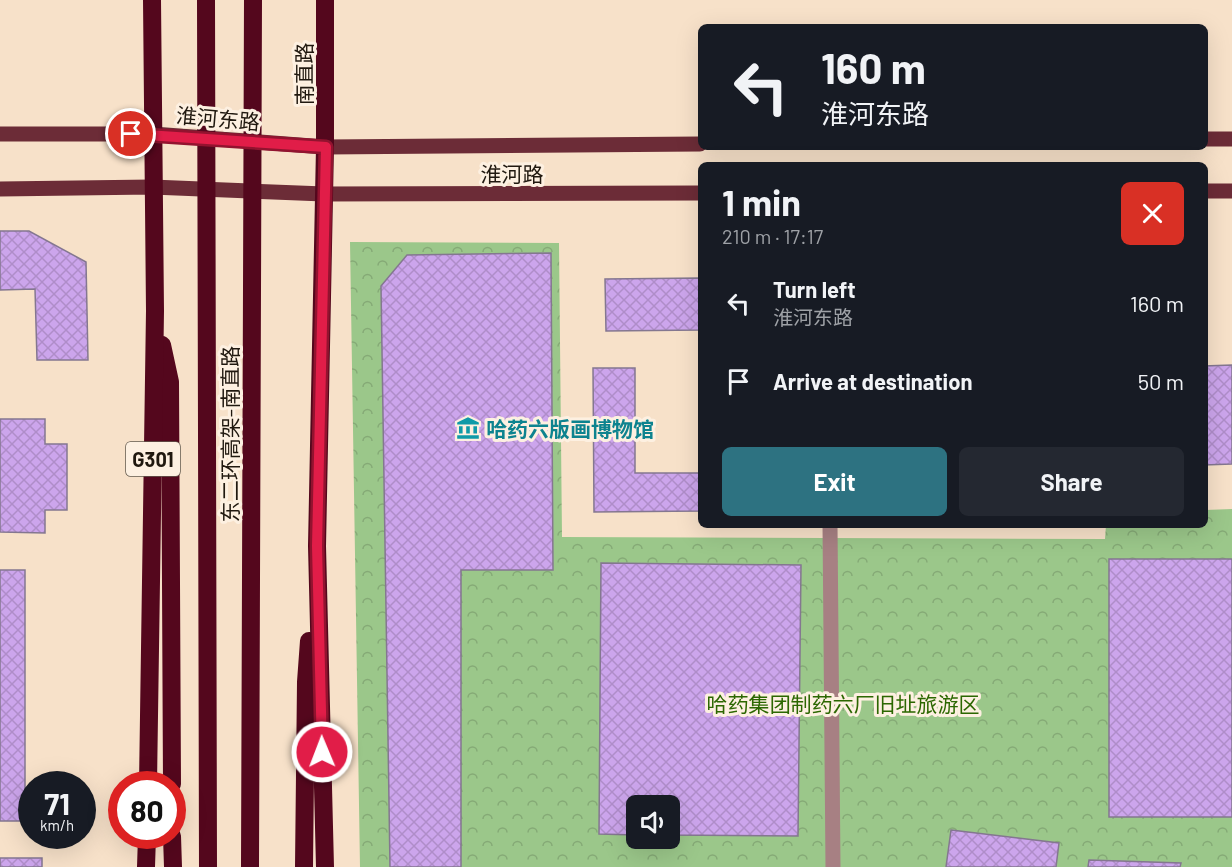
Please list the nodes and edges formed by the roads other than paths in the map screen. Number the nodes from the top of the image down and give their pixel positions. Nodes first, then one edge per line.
1 (152, 0) edge
2 (206, 0) edge
3 (253, 0) edge
4 (325, 0) edge
5 (0, 134) edge
6 (153, 134) junction
7 (1208, 139) edge
8 (1232, 139) edge
9 (698, 144) edge
10 (326, 147) junction
11 (152, 187) junction
12 (0, 189) edge
13 (1208, 191) edge
14 (1232, 191) edge
15 (698, 193) edge
16 (324, 194) junction
17 (155, 311) junction
18 (830, 528) edge
19 (317, 546) junction
20 (148, 771) edge
21 (172, 771) edge
22 (147, 849) edge
23 (172, 849) edge
24 (146, 867) edge
25 (172, 867) edge
26 (208, 867) edge
27 (250, 867) edge
28 (304, 867) edge
29 (325, 867) edge
30 (833, 867) edge

1 - 6 highway, G301
2 - 26 highway, 东二环高架-南直路, bridge
3 - 27 highway, 东二环高架-南直路, bridge
4 - 10 highway, 南直路
5 - 6 main road, 淮河东路
6 - 10 main road, 淮河东路
6 - 11 highway, G301
7 - 8 main road
9 - 10 main road, 淮河路
10 - 16 highway, 南直路
11 - 12 main road
11 - 16 main road
11 - 17 highway, G301
13 - 14 main road
15 - 16 main road, 淮河路
16 - 19 highway, 南直路
17 - 20 highway, G301
17 - 21 highway
18 - 30 lane
19 - 28 highway
19 - 29 highway
22 - 24 highway
23 - 25 highway

